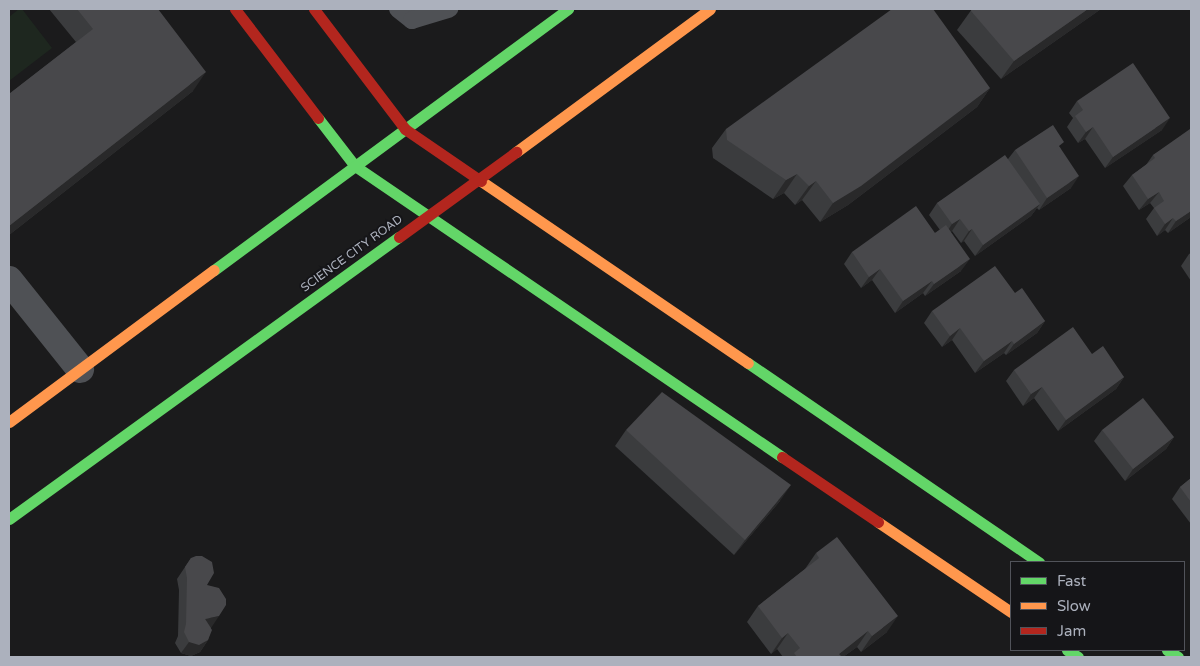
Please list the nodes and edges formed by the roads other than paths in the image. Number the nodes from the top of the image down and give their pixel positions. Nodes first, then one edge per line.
1 (235, 9) edge
2 (314, 9) edge
3 (398, 9) edge
4 (449, 9) edge
5 (568, 9) edge
6 (710, 9) edge
7 (405, 129) junction
8 (355, 166) junction
9 (479, 179) junction
10 (428, 216) junction
11 (9, 280) edge
12 (80, 369) junction
13 (9, 422) edge
14 (9, 519) edge
15 (1038, 561) edge
16 (1010, 611) edge

1 - 8 street
2 - 7 street
3 - 4 lane
5 - 7 street
6 - 9 street, SCIENCE CITY ROAD
7 - 8 street
7 - 9 street
8 - 10 street
8 - 12 street
9 - 10 street, SCIENCE CITY ROAD
9 - 15 street
10 - 14 street, SCIENCE CITY ROAD
10 - 16 street
11 - 12 street
12 - 13 street

